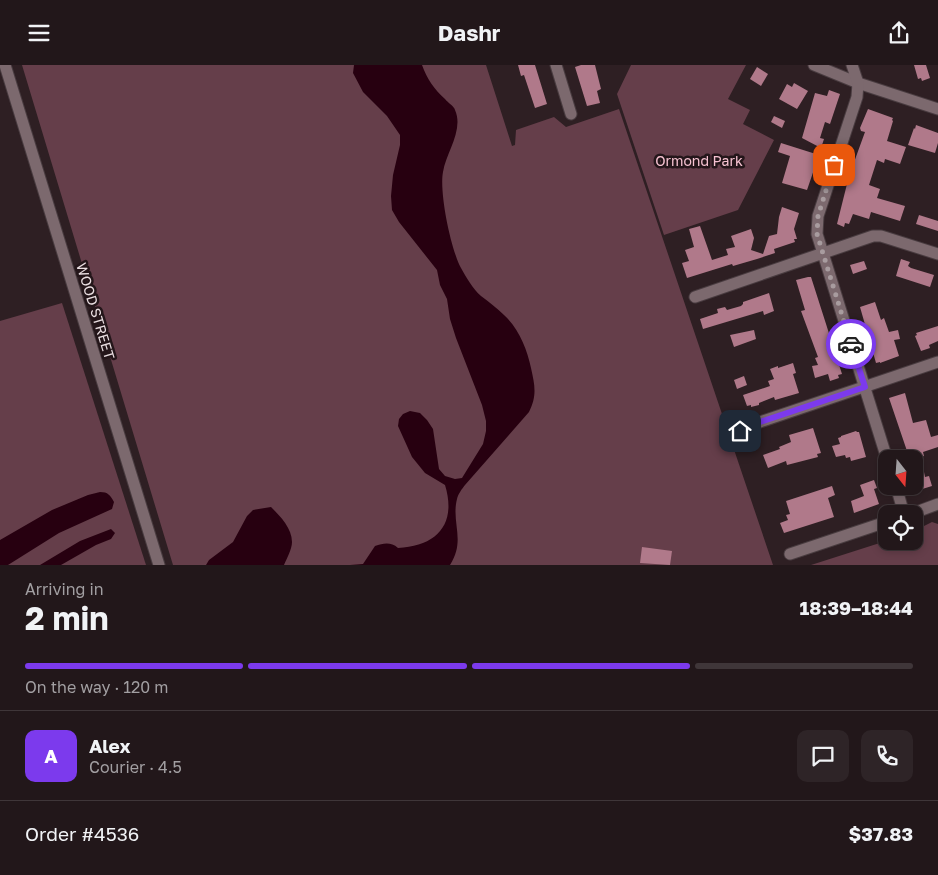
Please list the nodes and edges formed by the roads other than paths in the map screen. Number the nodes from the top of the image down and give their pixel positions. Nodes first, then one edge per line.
1 (5, 65) edge
2 (556, 65) edge
3 (814, 65) edge
4 (852, 65) edge
5 (858, 83) junction
6 (938, 109) edge
7 (571, 114) dead end
8 (823, 253) junction
9 (938, 254) edge
10 (695, 297) dead end
11 (938, 363) edge
12 (865, 387) junction
13 (740, 431) dead end
14 (884, 450) edge
15 (938, 505) edge
16 (923, 510) edge
17 (878, 525) edge
18 (790, 555) dead end
19 (159, 565) edge

1 - 19 street, WOOD STREET
2 - 7 street
3 - 5 street
4 - 5 street
5 - 6 street
5 - 8 street
8 - 9 street
8 - 10 street
8 - 12 street
11 - 12 street
12 - 13 street
12 - 14 street
15 - 16 street
17 - 18 street

